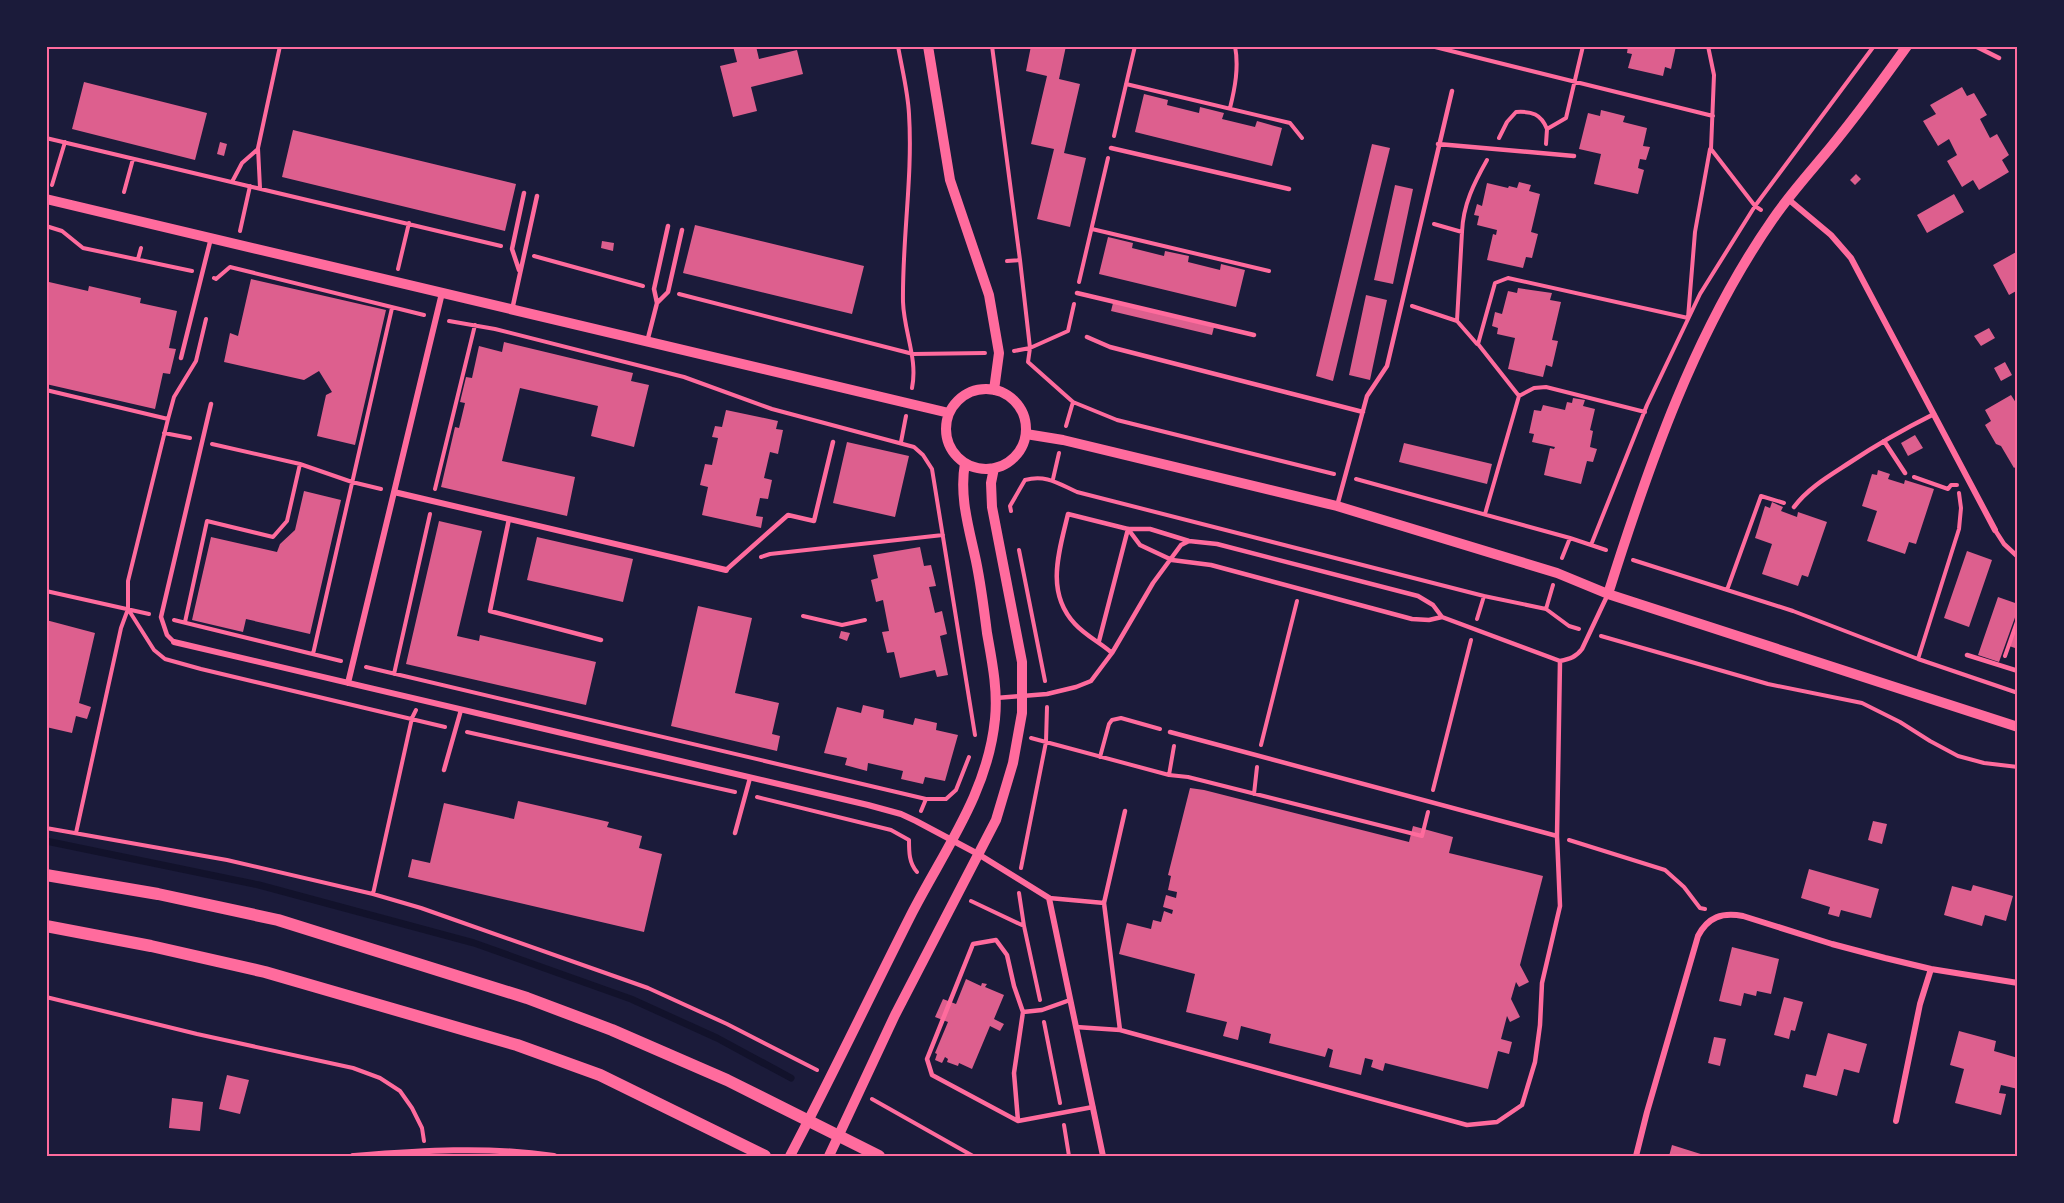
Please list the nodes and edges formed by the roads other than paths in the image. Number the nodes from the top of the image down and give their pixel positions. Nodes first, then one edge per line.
1 (928, 46) edge
2 (1907, 46) edge
3 (1975, 46) edge
4 (1999, 58) dead end
5 (1452, 91) dead end
6 (1438, 144) junction
7 (1111, 148) road end
8 (1574, 156) dead end
9 (1289, 189) dead end
10 (524, 193) dead end
11 (537, 196) dead end
12 (46, 199) edge
13 (1788, 199) junction
14 (668, 226) dead end
15 (682, 230) dead end
16 (211, 238) junction
17 (520, 272) junction
18 (442, 293) junction
19 (1077, 293) road end
20 (657, 303) junction
21 (512, 310) junction
22 (1254, 335) dead end
23 (1087, 337) dead end
24 (647, 342) junction
25 (181, 358) dead end
26 (994, 390) junction
27 (211, 404) dead end
28 (1363, 412) junction
29 (949, 413) junction
30 (1934, 414) junction
31 (1026, 434) junction
32 (1884, 441) junction
33 (833, 442) dead end
34 (964, 463) junction
35 (994, 468) junction
36 (1905, 473) road end
37 (394, 492) junction
38 (1337, 506) junction
39 (1794, 507) road end
40 (509, 519) junction
41 (1128, 529) junction
42 (1995, 530) joint
43 (1189, 541) junction
44 (2018, 557) edge
45 (1172, 560) junction
46 (726, 570) joint
47 (1608, 594) junction
48 (1442, 617) junction
49 (601, 640) dead end
50 (1099, 641) junction
51 (174, 642) joint
52 (1112, 653) junction
53 (1967, 655) dead end
54 (1560, 661) junction
55 (2018, 671) edge
56 (348, 684) junction
57 (1023, 696) junction
58 (996, 698) junction
59 (461, 710) junction
60 (2018, 727) edge
61 (1170, 732) road end
62 (444, 770) dead end
63 (750, 778) junction
64 (1125, 811) dead end
65 (735, 833) dead end
66 (1557, 836) junction
67 (952, 840) junction
68 (978, 854) junction
69 (46, 875) edge
70 (1048, 898) junction
71 (1104, 903) junction
72 (46, 926) edge
73 (1931, 969) junction
74 (2018, 983) edge
75 (1070, 1000) junction
76 (1023, 1012) junction
77 (1076, 1027) junction
78 (1120, 1030) junction
79 (1093, 1107) junction
80 (809, 1120) junction
81 (1018, 1121) junction
82 (1896, 1121) dead end
83 (839, 1135) junction
84 (353, 1156) edge
85 (554, 1156) edge
86 (765, 1156) edge
87 (790, 1156) edge
88 (829, 1156) edge
89 (879, 1156) edge
90 (1103, 1156) edge
91 (1636, 1156) edge

1 - 26 street
2 - 13 street
3 - 4 lane
5 - 6 lane
6 - 8 lane
6 - 28 lane
7 - 9 lane
10 - 17 lane
11 - 17 lane
12 - 16 street
13 - 30 street
13 - 47 street
14 - 20 lane
15 - 20 lane
16 - 18 street
16 - 25 lane
17 - 21 lane
18 - 21 street
18 - 37 street
19 - 22 lane
20 - 24 lane
21 - 24 street
23 - 28 lane
24 - 29 street
26 - 29 street
26 - 31 street
27 - 51 lane
28 - 38 lane
29 - 34 street
30 - 32 lane
30 - 42 street
31 - 35 street
31 - 38 street
32 - 36 lane
32 - 39 lane
33 - 46 lane
34 - 35 street
34 - 58 street
35 - 57 street
37 - 40 street
37 - 56 street
38 - 47 street
40 - 46 street
40 - 49 lane
41 - 43 lane
41 - 45 lane
41 - 50 lane
41 - 50 lane
42 - 44 lane
43 - 45 lane
43 - 48 lane
45 - 48 lane
45 - 52 lane
47 - 54 lane
47 - 60 street
48 - 54 lane
50 - 52 lane
51 - 56 street
52 - 57 lane
53 - 55 lane
54 - 66 lane
56 - 59 street
57 - 58 lane
57 - 68 street
58 - 67 street
59 - 62 lane
59 - 63 street
61 - 66 lane
63 - 65 lane
63 - 67 street
64 - 71 lane
66 - 78 lane
67 - 68 street
67 - 80 street
68 - 70 street
68 - 83 street
69 - 80 main road
70 - 71 lane
70 - 75 street
71 - 78 lane
72 - 86 main road
73 - 74 street
73 - 82 street
73 - 91 street
75 - 76 lane
75 - 77 street
76 - 81 lane
76 - 81 lane
77 - 78 lane
77 - 79 street
79 - 81 lane
79 - 90 street
80 - 83 main road
80 - 87 street
83 - 88 street
83 - 89 main road
84 - 85 street

